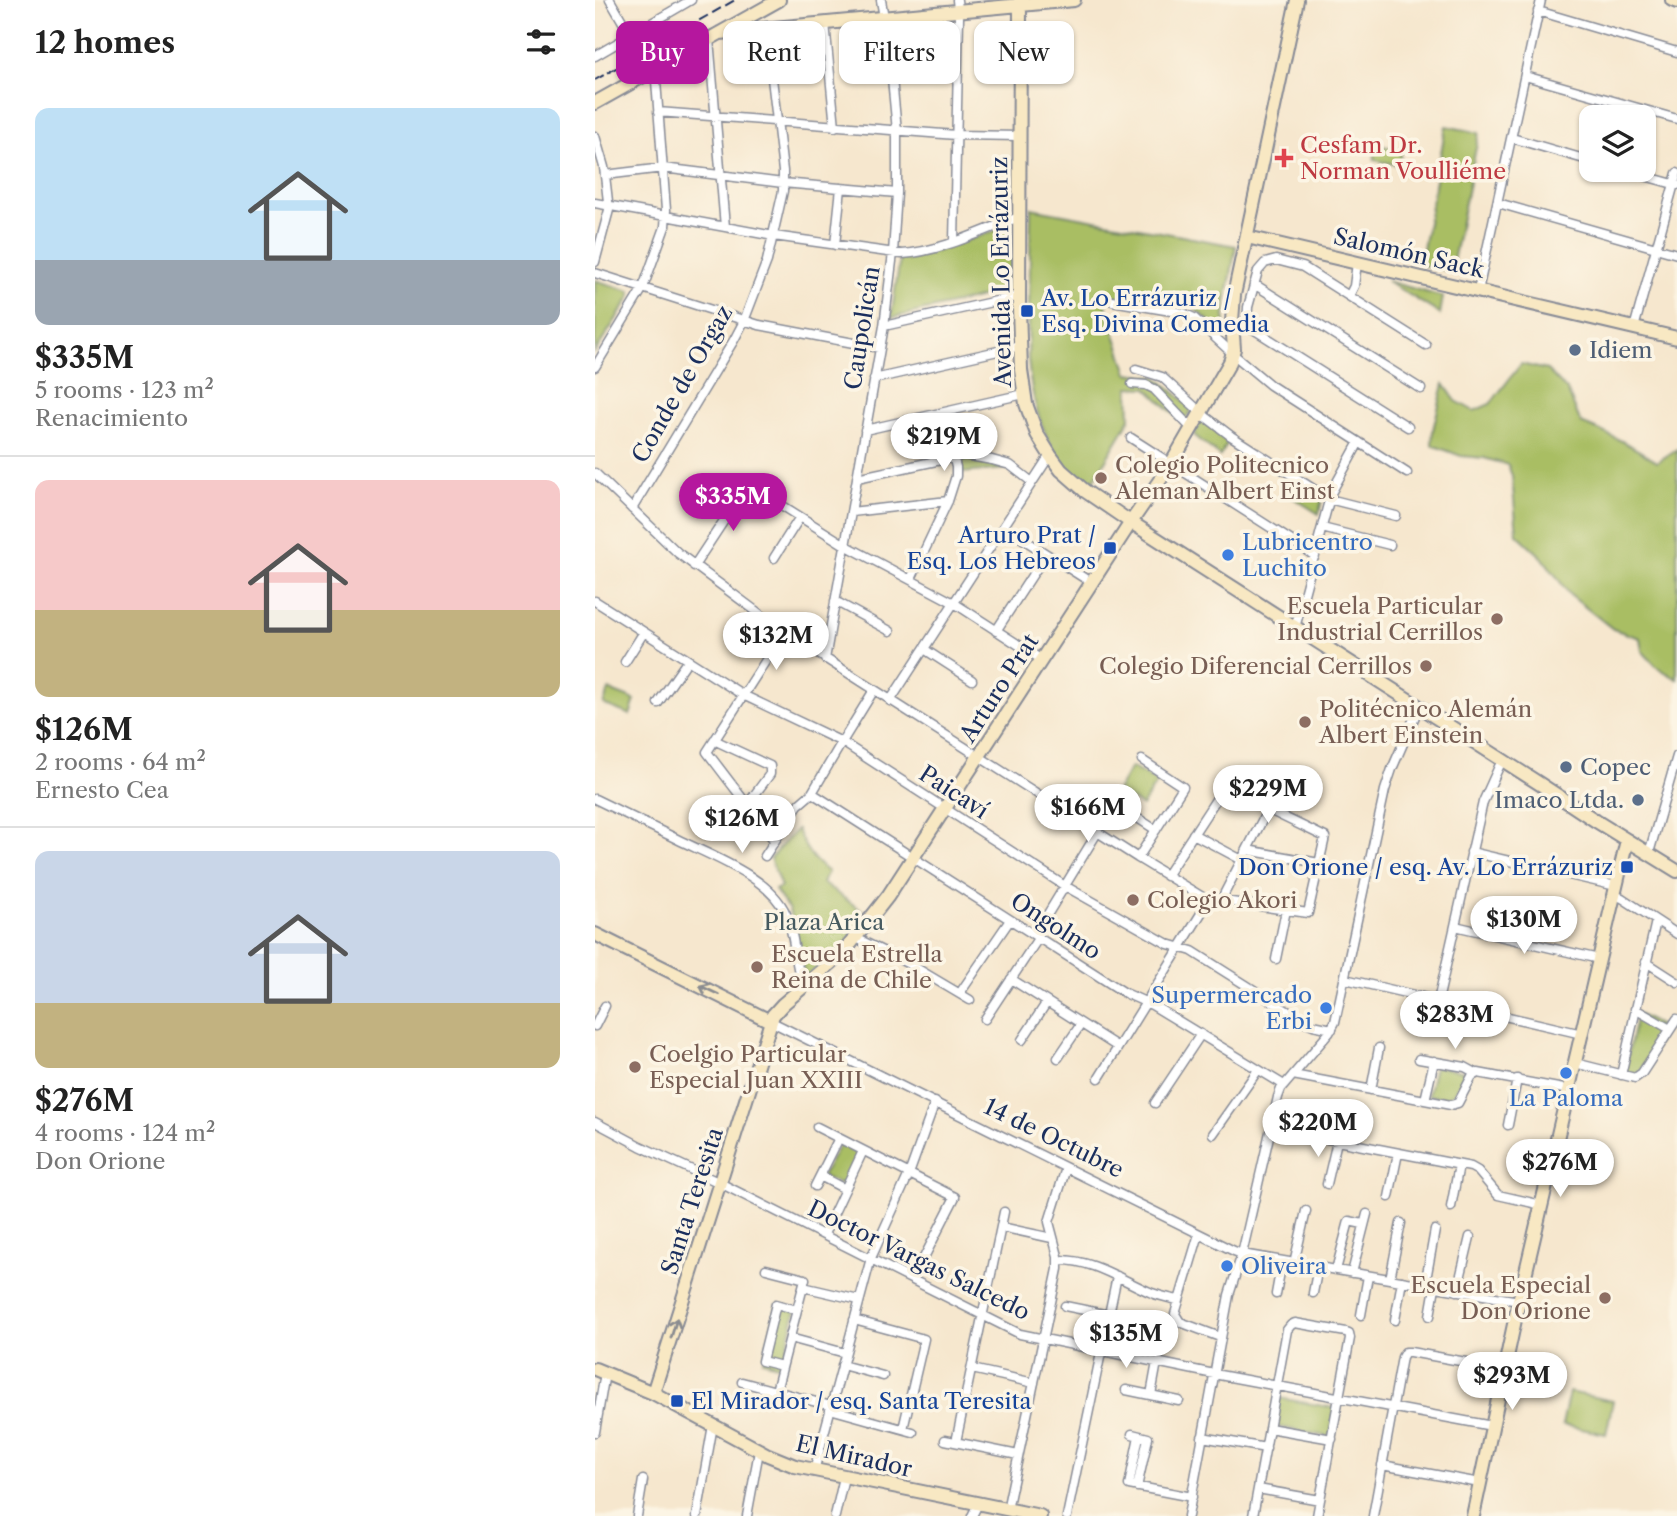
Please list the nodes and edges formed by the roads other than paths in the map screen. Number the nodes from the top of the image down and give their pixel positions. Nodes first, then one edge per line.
1 (610, 0) edge
2 (691, 0) edge
3 (779, 0) edge
4 (881, 0) edge
5 (1074, 0) edge
6 (1297, 0) edge
7 (1541, 0) edge
8 (1672, 0) edge
9 (1677, 2) edge
10 (1020, 3) edge
11 (958, 6) edge
12 (1538, 12) junction
13 (885, 18) junction
14 (622, 21) edge
15 (656, 21) edge
16 (825, 23) joint
17 (723, 35) edge
18 (714, 36) junction
19 (709, 39) edge
20 (616, 44) edge
21 (1677, 52) edge
22 (595, 56) edge
23 (1525, 76) junction
24 (628, 84) edge
25 (656, 84) edge
26 (773, 84) edge
27 (595, 103) edge
28 (659, 113) junction
29 (716, 117) junction
30 (1677, 119) edge
31 (777, 121) junction
32 (835, 127) junction
33 (897, 131) junction
34 (957, 135) junction
35 (595, 136) edge
36 (1020, 136) junction
37 (1512, 138) junction
38 (1579, 157) edge
39 (663, 168) junction
40 (1677, 173) edge
41 (605, 174) junction
42 (722, 175) junction
43 (1656, 180) edge
44 (783, 183) junction
45 (1675, 185) edge
46 (841, 188) junction
47 (897, 193) junction
48 (595, 203) edge
49 (1498, 203) junction
50 (608, 205) junction
51 (666, 216) junction
52 (1019, 216) junction
53 (725, 227) junction
54 (774, 236) junction
55 (1247, 237) junction
56 (954, 241) junction
57 (835, 245) junction
58 (1656, 248) junction
59 (893, 253) junction
60 (1677, 254) edge
61 (595, 262) edge
62 (1357, 263) junction
63 (595, 273) edge
64 (1254, 284) junction
65 (643, 288) junction
66 (1478, 291) junction
67 (1019, 296) junction
68 (1349, 296) junction
69 (1112, 301) dead end
70 (744, 321) junction
71 (884, 326) junction
72 (1247, 326) junction
73 (1232, 328) junction
74 (1634, 328) junction
75 (1677, 338) edge
76 (1426, 345) dead end
77 (1020, 346) junction
78 (880, 348) junction
79 (1233, 354) junction
80 (595, 366) edge
81 (1136, 369) dead end
82 (874, 379) junction
83 (1132, 384) dead end
84 (1421, 389) dead end
85 (1024, 394) junction
86 (1201, 413) junction
87 (1408, 427) dead end
88 (1192, 429) junction
89 (865, 430) junction
90 (1132, 438) dead end
91 (1359, 442) junction
92 (1050, 455) junction
93 (953, 456) junction
94 (1171, 464) junction
95 (595, 472) edge
96 (1407, 473) dead end
97 (857, 478) junction
98 (1032, 482) junction
99 (1329, 499) junction
100 (948, 501) junction
101 (632, 509) junction
102 (851, 512) junction
103 (1396, 516) dead end
104 (800, 517) junction
105 (1131, 522) junction
106 (1004, 527) junction
107 (1322, 528) junction
108 (845, 545) junction
109 (1390, 545) dead end
110 (1047, 554) junction
111 (1315, 556) junction
112 (774, 558) dead end
113 (694, 566) junction
114 (911, 579) junction
115 (1092, 583) junction
116 (595, 601) edge
117 (835, 601) junction
118 (954, 603) junction
119 (1295, 628) junction
120 (890, 631) dead end
121 (996, 631) junction
122 (644, 632) junction
123 (784, 632) junction
124 (924, 649) junction
125 (825, 659) junction
126 (688, 660) junction
127 (1042, 660) junction
128 (625, 662) dead end
129 (972, 680) dead end
130 (874, 690) junction
131 (743, 695) junction
132 (890, 701) junction
133 (658, 703) dead end
134 (1419, 707) junction
135 (714, 740) junction
136 (842, 741) junction
137 (1677, 756) edge
138 (979, 757) junction
139 (1142, 760) dead end
140 (1502, 760) junction
141 (1234, 772) dead end
142 (1224, 788) junction
143 (812, 793) junction
144 (595, 799) edge
145 (747, 806) junction
146 (945, 809) junction
147 (1268, 809) junction
148 (1139, 819) dead end
149 (1156, 830) junction
150 (1097, 832) junction
151 (1193, 834) junction
152 (774, 840) junction
153 (1627, 840) junction
154 (1247, 850) junction
155 (1471, 852) junction
156 (1649, 853) junction
157 (765, 856) dead end
158 (913, 859) junction
159 (1138, 859) junction
160 (1242, 860) junction
161 (1319, 863) junction
162 (1677, 870) edge
163 (1166, 876) junction
164 (1065, 886) junction
165 (1615, 891) junction
166 (1210, 899) junction
167 (1221, 900) junction
168 (1286, 910) junction
169 (1010, 920) junction
170 (1656, 920) junction
171 (1455, 926) junction
172 (595, 934) edge
173 (1677, 934) edge
174 (1037, 936) junction
175 (856, 939) junction
176 (1180, 948) junction
177 (1276, 959) dead end
178 (1599, 959) junction
179 (1646, 962) junction
180 (1011, 979) junction
181 (1345, 979) junction
182 (1677, 982) edge
183 (803, 987) junction
184 (960, 993) junction
185 (970, 1000) dead end
186 (1438, 1001) junction
187 (1047, 1002) junction
188 (1146, 1002) junction
189 (605, 1006) dead end
190 (1635, 1009) junction
191 (985, 1019) dead end
192 (1677, 1019) edge
193 (770, 1021) junction
194 (1081, 1024) junction
195 (595, 1026) edge
196 (1332, 1029) junction
197 (1670, 1029) junction
198 (1201, 1034) junction
199 (1582, 1034) junction
200 (1022, 1040) dead end
201 (1118, 1047) junction
202 (1379, 1048) dead end
203 (1058, 1058) dead end
204 (1419, 1059) dead end
205 (1434, 1062) junction
206 (1575, 1063) junction
207 (1258, 1069) junction
208 (1476, 1073) junction
209 (1293, 1074) junction
210 (1621, 1075) junction
211 (1099, 1078) dead end
212 (1517, 1079) junction
213 (1284, 1085) junction
214 (1371, 1090) junction
215 (1569, 1090) junction
216 (1426, 1100) junction
217 (935, 1102) junction
218 (1155, 1103) dead end
219 (595, 1122) edge
220 (1508, 1125) dead end
221 (817, 1127) dead end
222 (1271, 1128) junction
223 (1213, 1134) dead end
224 (839, 1138) junction
225 (1337, 1141) junction
226 (863, 1151) junction
227 (1398, 1153) junction
228 (1459, 1165) junction
229 (1066, 1168) junction
230 (909, 1174) junction
231 (820, 1176) junction
232 (720, 1183) junction
233 (1327, 1184) dead end
234 (815, 1186) dead end
235 (845, 1189) junction
236 (1389, 1197) dead end
237 (1542, 1205) junction
238 (1451, 1208) dead end
239 (1305, 1211) dead end
240 (1004, 1212) dead end
241 (1367, 1214) dead end
242 (1401, 1223) dead end
243 (1363, 1224) junction
244 (1001, 1227) junction
245 (1436, 1230) dead end
246 (824, 1234) junction
247 (1199, 1234) junction
248 (1470, 1237) dead end
249 (1052, 1238) junction
250 (1243, 1254) junction
251 (871, 1258) junction
252 (1058, 1260) junction
253 (1282, 1261) junction
254 (1294, 1263) junction
255 (1318, 1267) junction
256 (766, 1269) dead end
257 (1336, 1270) junction
258 (1352, 1273) junction
259 (1117, 1276) junction
260 (1368, 1276) junction
261 (913, 1279) junction
262 (1390, 1279) junction
263 (1402, 1281) junction
264 (1425, 1285) junction
265 (803, 1287) junction
266 (1435, 1287) junction
267 (1457, 1291) junction
268 (1313, 1293) dead end
269 (1276, 1294) dead end
270 (859, 1300) junction
271 (1178, 1300) junction
272 (1519, 1301) junction
273 (1065, 1306) dead end
274 (797, 1310) junction
275 (983, 1315) junction
276 (1109, 1315) junction
277 (1361, 1315) dead end
278 (1430, 1316) dead end
279 (854, 1320) junction
280 (1395, 1320) dead end
281 (1220, 1337) junction
282 (790, 1338) junction
283 (1043, 1338) junction
284 (1102, 1350) junction
285 (845, 1353) junction
286 (1157, 1362) junction
287 (842, 1365) junction
288 (782, 1366) junction
289 (972, 1369) junction
290 (1504, 1369) junction
291 (600, 1371) edge
292 (1214, 1374) junction
293 (883, 1376) dead end
294 (742, 1382) dead end
295 (1034, 1382) junction
296 (1277, 1386) junction
297 (1126, 1390) dead end
298 (776, 1391) junction
299 (653, 1393) junction
300 (1151, 1395) junction
301 (1339, 1398) junction
302 (1179, 1401) dead end
303 (831, 1408) junction
304 (1392, 1408) junction
305 (713, 1426) junction
306 (1492, 1426) junction
307 (1269, 1428) junction
308 (903, 1429) junction
309 (595, 1432) edge
310 (913, 1432) dead end
311 (1140, 1436) dead end
312 (1202, 1437) junction
313 (1332, 1439) junction
314 (945, 1440) dead end
315 (956, 1442) junction
316 (1266, 1448) junction
317 (759, 1451) junction
318 (1019, 1455) junction
319 (1382, 1465) junction
320 (814, 1471) junction
321 (844, 1477) junction
322 (643, 1480) dead end
323 (1480, 1483) junction
324 (1258, 1489) junction
325 (1192, 1497) junction
326 (1320, 1500) junction
327 (975, 1510) edge
328 (1007, 1510) junction
329 (637, 1516) edge
330 (697, 1516) edge
331 (747, 1516) edge
332 (835, 1516) edge
333 (1040, 1516) edge
334 (1067, 1516) edge
335 (1188, 1516) edge
336 (1253, 1516) edge
337 (1317, 1516) edge
338 (1373, 1516) edge
339 (1473, 1516) edge

1 - 14 street
2 - 15 street
3 - 18 street
4 - 13 street, Caupolicán
5 - 10 street
6 - 55 street
7 - 12 street
8 - 9 street
10 - 11 street
10 - 36 street, Avenida Lo Errázuriz
11 - 13 street
11 - 34 street
12 - 21 street
12 - 23 street
13 - 16 street
13 - 33 street, Caupolicán
16 - 32 street
17 - 18 street
18 - 19 street
18 - 29 street
20 - 22 street
23 - 30 street
23 - 37 street
24 - 27 street
25 - 28 street
26 - 31 street, Conde de Orgaz
28 - 29 street
28 - 39 street
29 - 31 street
29 - 42 street
31 - 32 street
31 - 44 street, Conde de Orgaz
32 - 33 street
33 - 34 street
33 - 47 street, Caupolicán
34 - 36 street
34 - 56 street
35 - 41 street
36 - 52 street, Avenida Lo Errázuriz
37 - 38 street
37 - 49 street
39 - 41 street
39 - 42 street
39 - 51 street
40 - 45 street
41 - 50 street
42 - 44 street
42 - 53 street
43 - 45 street
44 - 46 street
44 - 54 street, Conde de Orgaz
45 - 58 street
46 - 47 street
46 - 57 street
47 - 59 street, Caupolicán
48 - 50 street
49 - 58 street
49 - 66 street
50 - 51 street
50 - 61 street
51 - 53 street
51 - 65 street
52 - 56 street
52 - 67 street, Avenida Lo Errázuriz
53 - 54 street
54 - 57 street
54 - 70 street, Conde de Orgaz
55 - 62 street, Salomón Sack
55 - 73 street
56 - 59 street
57 - 59 street
58 - 60 street
58 - 74 street
59 - 71 street, Caupolicán
62 - 66 street, Salomón Sack
62 - 68 street
63 - 65 street
64 - 68 street
64 - 72 street
64 - 84 street
65 - 70 street
65 - 80 street
66 - 74 street, Salomón Sack
67 - 71 street
67 - 77 street, Avenida Lo Errázuriz
68 - 76 street
69 - 79 street
70 - 78 street
70 - 101 street, Conde de Orgaz
71 - 78 street, Caupolicán
72 - 73 street
72 - 87 street
73 - 79 street
74 - 75 street, Salomón Sack
77 - 82 street
77 - 85 street, Avenida Lo Errázuriz
78 - 82 street, Caupolicán
79 - 86 street, Arturo Prat
79 - 91 street
81 - 86 street
82 - 89 street, Caupolicán
83 - 88 street
85 - 89 street
85 - 92 street, Avenida Lo Errázuriz
86 - 88 street, Arturo Prat
86 - 99 street
88 - 94 street, Arturo Prat
89 - 97 street, Caupolicán
90 - 94 street
91 - 96 street
91 - 99 street
92 - 98 street
92 - 105 street, Avenida Lo Errázuriz
93 - 97 street
93 - 98 street
93 - 100 street
94 - 105 street, Arturo Prat
94 - 111 street
95 - 101 street
97 - 102 street, Caupolicán
98 - 106 street
99 - 103 street
99 - 107 street
100 - 102 street
100 - 114 street
101 - 113 street
102 - 108 street, Caupolicán
104 - 108 street
104 - 112 street
104 - 113 street
105 - 115 street, Arturo Prat
105 - 119 street, Avenida Lo Errázuriz
106 - 110 street
106 - 118 street
107 - 109 street
107 - 111 street
108 - 114 street
108 - 117 street, Caupolicán
110 - 115 street
110 - 121 street
111 - 119 street
113 - 123 street
114 - 118 street
115 - 127 street, Arturo Prat
116 - 122 street, Paicaví
117 - 120 street
117 - 125 street, Caupolicán
118 - 121 street
118 - 124 street
119 - 134 street, Avenida Lo Errázuriz
121 - 127 street
122 - 126 street, Paicaví
122 - 128 street
123 - 125 street
123 - 131 street
124 - 129 street
124 - 132 street
125 - 130 street
126 - 131 street, Paicaví
126 - 133 street
127 - 138 street, Arturo Prat
130 - 132 street
130 - 136 street
131 - 135 street
131 - 136 street, Paicaví
132 - 138 street
134 - 140 street, Avenida Lo Errázuriz
134 - 181 street
135 - 145 street
135 - 145 street
136 - 143 street
136 - 146 street, Paicaví
137 - 156 street
138 - 146 street, Arturo Prat
138 - 150 street
139 - 149 street
140 - 153 street, Avenida Lo Errázuriz
140 - 155 street
141 - 142 street
142 - 147 street
142 - 151 street
143 - 152 street
143 - 158 street, Ongolmo
144 - 183 street
145 - 152 street
146 - 158 street, Arturo Prat
146 - 164 street, Paicaví
147 - 154 street
147 - 161 street
148 - 149 street
149 - 159 street
150 - 159 street
150 - 164 street
151 - 160 street
151 - 163 street
152 - 157 street
153 - 156 street, Avenida Lo Errázuriz
153 - 165 street
154 - 160 street
154 - 161 street
155 - 165 street
155 - 171 street
156 - 162 street, Avenida Lo Errázuriz
158 - 169 street, Ongolmo
158 - 175 street, Arturo Prat
159 - 163 street
160 - 167 street
161 - 168 street
163 - 166 street
164 - 174 street
164 - 176 street, Paicaví
165 - 170 street
165 - 178 street
166 - 167 street
166 - 176 street
167 - 168 street
168 - 177 street
169 - 174 street, Ongolmo
169 - 184 street
170 - 173 street
170 - 179 street
171 - 178 street
171 - 186 street
193 -> 172 street, 14 de Octubre
174 - 180 street
174 - 188 street, Ongolmo
175 - 183 street, Arturo Prat
175 - 184 street
176 - 188 street
176 - 196 street, Paicaví
178 - 199 street
179 - 182 street
179 - 190 street
180 - 187 street
180 - 191 street
181 - 186 street
181 - 196 street
183 - 193 street, Arturo Prat
184 - 185 street
186 - 199 street
187 - 194 street
187 - 200 street
188 - 198 street, Ongolmo
188 - 201 street
189 - 195 street
190 - 197 street
190 - 210 street
192 - 197 street
193 - 217 street, 14 de Octubre
193 - 232 street, Santa Teresita
194 - 201 street
194 - 203 street
196 - 209 street
197 - 210 street
198 - 207 street, Ongolmo
198 - 218 street
199 - 206 street
201 - 211 street
202 - 214 street
204 - 205 street
205 - 208 street
205 - 216 street
206 - 210 street
206 - 215 street
207 - 213 street, Ongolmo
207 - 223 street
208 - 212 street
208 - 216 street
209 - 213 street
209 - 214 street
212 - 215 street
212 - 220 street
213 - 222 street
214 - 216 street
215 - 237 street
217 - 229 street, 14 de Octubre
217 - 230 street
219 - 232 street, Doctor Vargas Salcedo
221 - 224 street
222 - 225 street
222 - 250 street
224 - 226 street
224 - 231 street
225 - 227 street
225 - 233 street
226 - 230 street
226 - 235 street
227 - 228 street
227 - 236 street
228 - 237 street
228 - 238 street
229 - 247 street, 14 de Octubre
229 - 249 street
230 - 251 street
230 - 261 street
231 - 234 street
231 - 235 street
232 - 246 street, Doctor Vargas Salcedo
299 -> 232 street, Santa Teresita
235 - 246 street
237 - 272 street
239 - 254 street
240 - 244 street
241 - 243 street
242 - 262 street
243 - 257 street
243 - 258 street
244 - 249 street
244 - 275 street
245 - 264 street
246 - 251 street, Doctor Vargas Salcedo
247 - 250 street, 14 de Octubre
247 - 271 street
248 - 267 street
249 - 252 street
250 - 253 street, 14 de Octubre
250 - 281 street
251 - 261 street, Doctor Vargas Salcedo
251 - 270 street
252 - 259 street
252 - 283 street
253 - 254 street, 14 de Octubre
253 - 269 street
254 - 255 street, 14 de Octubre
255 - 257 street, 14 de Octubre
255 - 268 street
256 - 265 street
257 - 258 street, 14 de Octubre
258 - 260 street, 14 de Octubre
259 - 271 street
259 - 276 street
260 - 262 street, 14 de Octubre
260 - 277 street
261 - 275 street, Doctor Vargas Salcedo
262 - 263 street, 14 de Octubre
263 - 264 street, 14 de Octubre
263 - 280 street
264 - 266 street, 14 de Octubre
265 - 270 street
265 - 274 street
266 - 267 street, 14 de Octubre
266 - 278 street
267 - 272 street, 14 de Octubre
270 - 279 street
271 - 281 street
272 - 290 street
273 - 276 street
274 - 282 street
274 - 288 street
275 - 283 street, Doctor Vargas Salcedo
275 - 289 street
276 - 284 street
279 - 285 street
279 - 308 street
281 - 292 street
282 - 285 street
282 - 288 street
283 - 284 street, Doctor Vargas Salcedo
283 - 295 street
284 - 286 street, Doctor Vargas Salcedo
284 - 334 street
285 - 287 street
286 - 292 street, Doctor Vargas Salcedo
286 - 300 street
287 - 293 street
287 - 303 street
288 - 298 street
289 - 295 street
289 - 315 street
290 - 304 street
290 - 306 street
291 - 299 street, El Mirador
291 - 309 street
292 - 296 street, Doctor Vargas Salcedo
292 - 312 street
294 - 298 street
295 - 318 street
296 - 301 street, Doctor Vargas Salcedo
296 - 301 street
296 - 307 street
297 - 300 street
298 - 303 street
299 - 305 street, El Mirador
300 - 302 street
301 - 304 street, Doctor Vargas Salcedo
301 - 313 street
303 - 308 street
303 - 320 street
304 - 306 street, Doctor Vargas Salcedo
304 - 319 street
305 - 317 street, El Mirador
305 - 330 street
306 - 323 street
307 - 313 street
307 - 316 street
308 - 310 street
311 - 325 street
312 - 316 street
312 - 325 street
313 - 326 street
314 - 315 street
315 - 318 street
316 - 324 street
317 - 320 street, El Mirador
317 - 331 street
318 - 328 street
319 - 323 street
319 - 338 street
320 - 321 street, El Mirador
321 - 327 street, El Mirador
321 - 332 street
322 - 329 street
323 - 339 street
324 - 326 street
324 - 336 street
325 - 335 street
326 - 337 street
327 - 328 street, El Mirador
328 - 333 street, El Mirador

